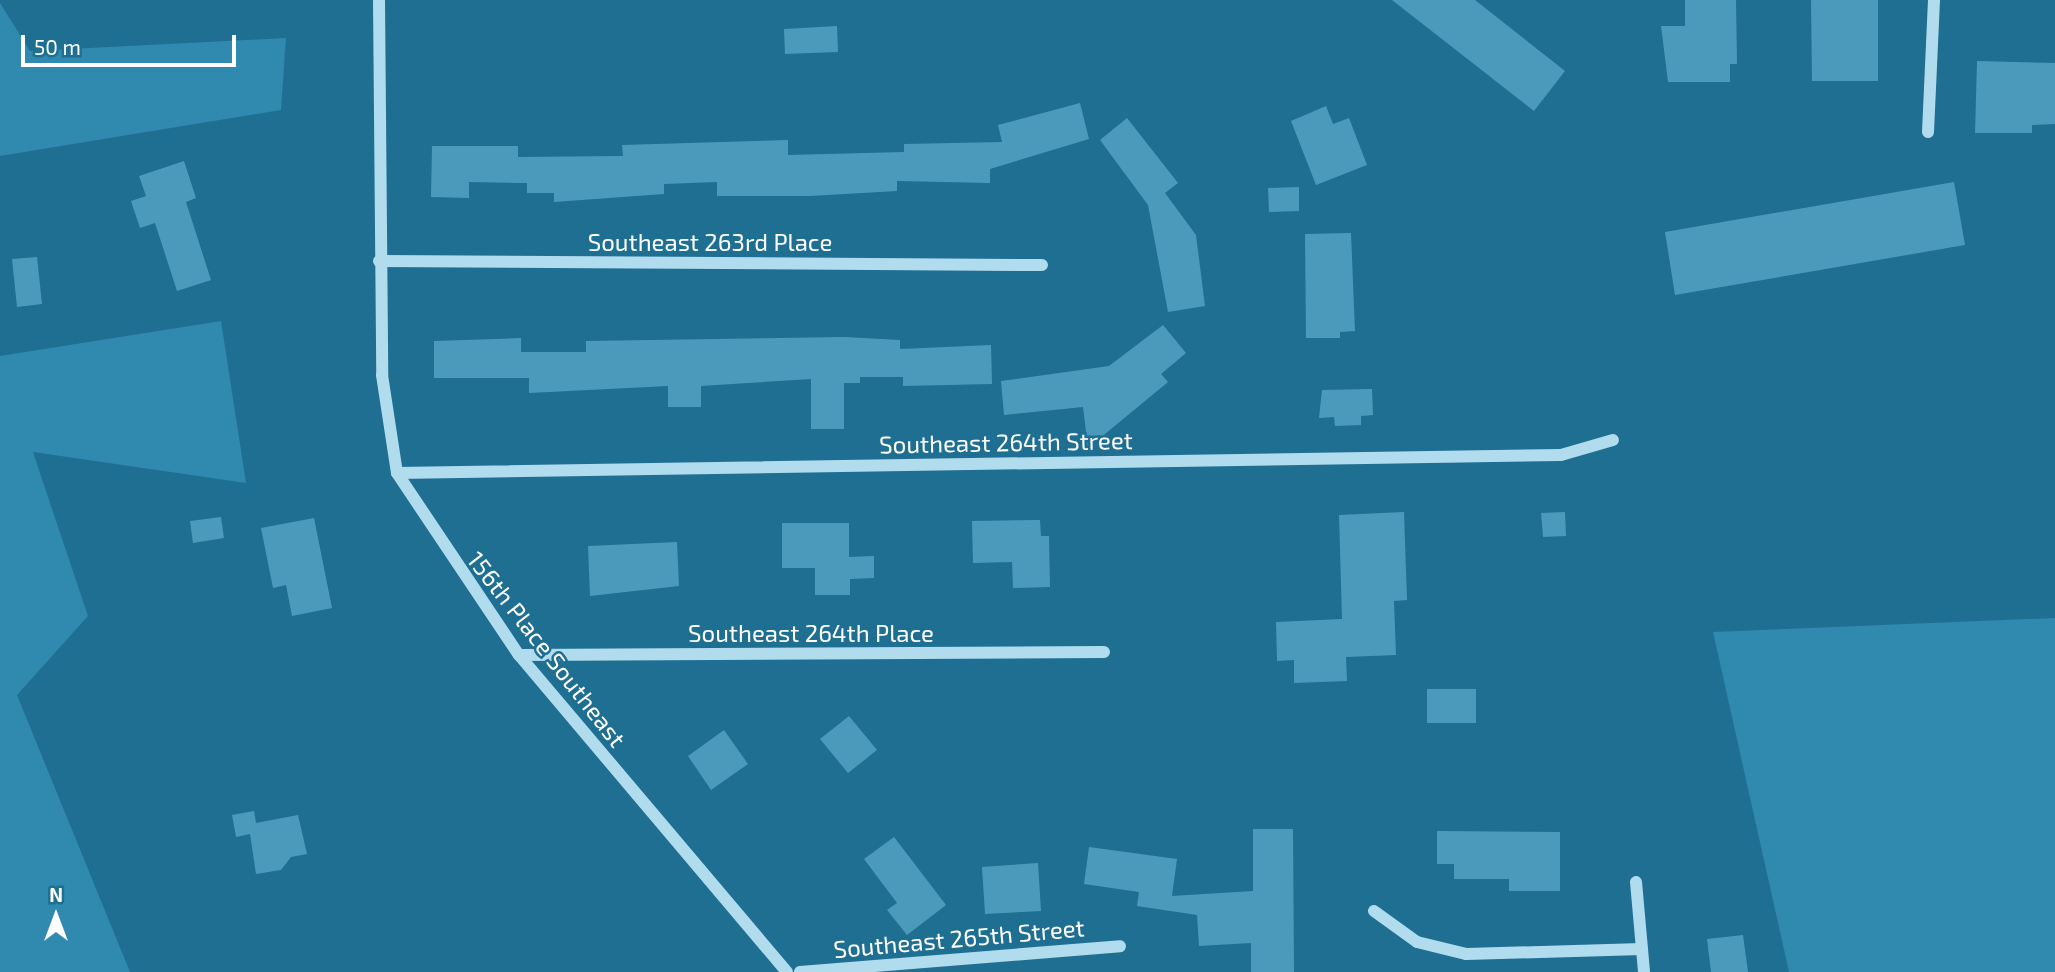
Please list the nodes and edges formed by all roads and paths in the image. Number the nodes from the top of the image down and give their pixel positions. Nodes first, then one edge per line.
1 (379, 0) edge
2 (1934, 0) edge
3 (1928, 132) dead end
4 (379, 261) junction
5 (1042, 265) dead end
6 (1613, 440) dead end
7 (397, 473) junction
8 (1104, 653) dead end
9 (519, 655) junction
10 (1636, 882) dead end
11 (1374, 911) dead end
12 (1120, 946) dead end
13 (1642, 949) junction
14 (787, 972) edge
15 (800, 972) edge
16 (1644, 972) edge

1 - 4 street, 156th Place Southeast
2 - 3 street
4 - 5 street, Southeast 263rd Place
4 - 7 street, 156th Place Southeast
6 - 7 street, Southeast 264th Street
7 - 9 street, 156th Place Southeast
8 - 9 street, Southeast 264th Place
9 - 14 street, 156th Place Southeast
10 - 13 street
11 - 13 street
12 - 15 street, Southeast 265th Street
13 - 16 street

